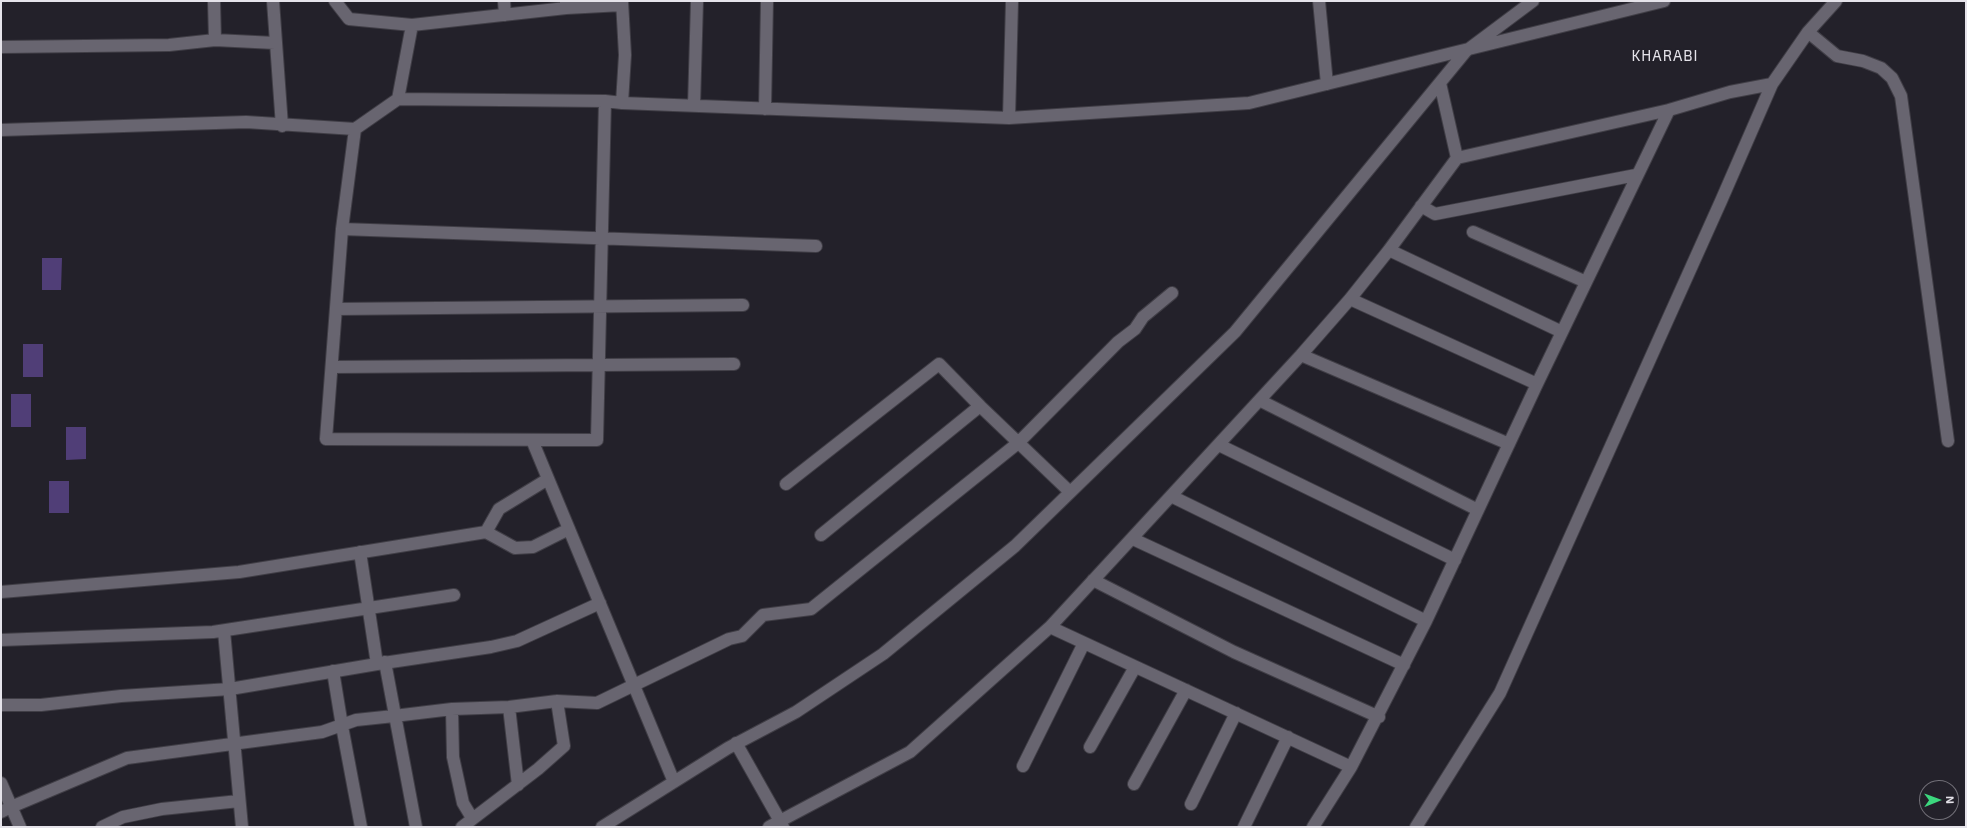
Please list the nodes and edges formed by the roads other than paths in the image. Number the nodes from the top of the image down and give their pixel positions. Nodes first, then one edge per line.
1 (214, 1) edge
2 (273, 1) edge
3 (335, 1) edge
4 (504, 1) edge
5 (697, 1) edge
6 (767, 1) edge
7 (1012, 1) edge
8 (1319, 1) edge
9 (1534, 1) edge
10 (1664, 1) edge
11 (1836, 1) edge
12 (622, 3) edge
13 (566, 4) edge
14 (505, 15) junction
15 (412, 25) junction
16 (1808, 32) junction
17 (215, 40) junction
18 (275, 43) junction
19 (1, 47) edge
20 (1466, 51) junction
21 (1440, 83) junction
22 (1327, 84) junction
23 (1772, 84) junction
24 (398, 99) junction
25 (605, 101) junction
26 (622, 103) junction
27 (694, 106) junction
28 (765, 108) junction
29 (1668, 110) junction
30 (1009, 118) junction
31 (282, 126) junction
32 (355, 129) junction
33 (1, 130) edge
34 (1457, 158) junction
35 (1636, 175) junction
36 (1422, 206) junction
37 (342, 229) junction
38 (1473, 232) dead end
39 (602, 238) junction
40 (816, 246) dead end
41 (1389, 250) junction
42 (1586, 282) junction
43 (1172, 293) dead end
44 (1350, 299) junction
45 (743, 305) dead end
46 (600, 306) junction
47 (336, 309) junction
48 (1562, 332) junction
49 (1301, 355) junction
50 (734, 364) dead end
51 (598, 365) junction
52 (332, 367) junction
53 (1537, 384) junction
54 (1261, 400) junction
55 (980, 406) junction
56 (532, 440) junction
57 (1948, 441) dead end
58 (1018, 443) junction
59 (1509, 444) junction
60 (1219, 445) junction
61 (548, 479) junction
62 (786, 484) dead end
63 (1070, 492) junction
64 (1171, 496) junction
65 (1478, 510) junction
66 (569, 529) junction
67 (486, 532) junction
68 (821, 535) dead end
69 (1133, 539) junction
70 (360, 552) junction
71 (1455, 560) junction
72 (1093, 580) junction
73 (1, 592) edge
74 (454, 595) dead end
75 (600, 603) junction
76 (368, 608) junction
77 (1426, 621) junction
78 (1050, 627) junction
79 (224, 630) junction
80 (1, 640) edge
81 (1084, 643) junction
82 (381, 663) junction
83 (1404, 665) junction
84 (1135, 667) junction
85 (333, 671) junction
86 (634, 686) junction
87 (230, 689) junction
88 (1186, 690) junction
89 (557, 700) junction
90 (1, 705) edge
91 (509, 707) junction
92 (452, 709) junction
93 (1236, 714) junction
94 (394, 716) junction
95 (1379, 716) junction
96 (342, 726) junction
97 (1288, 737) junction
98 (736, 743) junction
99 (234, 744) junction
100 (1090, 747) dead end
101 (1023, 766) dead end
102 (1351, 767) junction
103 (674, 782) junction
104 (1, 783) edge
105 (1134, 784) dead end
106 (518, 785) junction
107 (239, 801) junction
108 (1191, 804) dead end
109 (6, 810) edge
110 (472, 818) junction
111 (782, 824) edge
112 (1417, 826) edge
113 (20, 827) edge
114 (102, 827) edge
115 (242, 827) edge
116 (361, 827) edge
117 (416, 827) edge
118 (462, 827) edge
119 (602, 827) edge
120 (769, 827) edge
121 (1244, 827) edge
122 (1313, 827) edge

1 - 17 street
2 - 18 street
3 - 15 street
4 - 14 street
5 - 27 street
6 - 28 street
7 - 30 street
8 - 22 street
9 - 20 street
10 - 20 street
11 - 16 street
12 - 13 street
12 - 26 street
13 - 14 street
14 - 15 street
15 - 24 street
16 - 23 street
16 - 57 street
17 - 18 street
17 - 19 street
18 - 31 street
20 - 21 street
20 - 22 street
21 - 34 street
21 - 63 street
22 - 30 street
23 - 29 street
23 - 112 street
24 - 25 street
24 - 32 street
25 - 26 street
25 - 39 street
26 - 27 street
27 - 28 street
28 - 30 street
29 - 34 street
29 - 35 street
31 - 32 street
31 - 33 street
32 - 37 street
34 - 36 street
35 - 36 street
35 - 42 street
36 - 41 street
37 - 39 street
37 - 47 street
38 - 42 street
39 - 40 street
39 - 46 street
41 - 44 street
41 - 48 street
42 - 48 street
43 - 58 street
44 - 49 street
44 - 53 street
45 - 46 street
46 - 47 street
46 - 51 street
47 - 52 street
48 - 53 street
49 - 54 street
49 - 59 street
50 - 51 street
51 - 52 street
51 - 56 street
52 - 56 street
53 - 59 street
54 - 60 street
54 - 65 street
55 - 58 street
55 - 62 street
55 - 68 street
56 - 61 street
58 - 63 street
58 - 86 street
59 - 65 street
60 - 64 street
60 - 71 street
61 - 66 street
61 - 67 street
63 - 98 street
64 - 69 street
64 - 77 street
65 - 71 street
66 - 67 street
66 - 75 street
67 - 70 street
69 - 72 street
69 - 83 street
70 - 73 street
70 - 76 street
71 - 77 street
72 - 78 street
72 - 95 street
74 - 76 street
75 - 82 street
75 - 86 street
76 - 79 street
76 - 82 street
77 - 83 street
78 - 81 street
78 - 111 street
79 - 80 street
79 - 87 street
81 - 84 street
81 - 101 street
82 - 85 street
82 - 94 street
83 - 95 street
84 - 88 street
84 - 100 street
85 - 87 street
85 - 96 street
86 - 89 street
86 - 103 street
87 - 90 street
87 - 99 street
88 - 93 street
88 - 105 street
89 - 91 street
89 - 106 street
91 - 92 street
91 - 106 street
92 - 94 street
92 - 110 street
93 - 97 street
93 - 108 street
94 - 96 street
94 - 117 street
95 - 102 street
96 - 99 street
96 - 116 street
97 - 102 street
97 - 121 street
98 - 103 street
98 - 111 street
99 - 107 street
99 - 109 street
102 - 122 street
103 - 119 street
104 - 109 street
106 - 110 street
107 - 114 street
107 - 115 street
109 - 113 street
110 - 118 street
111 - 120 street

